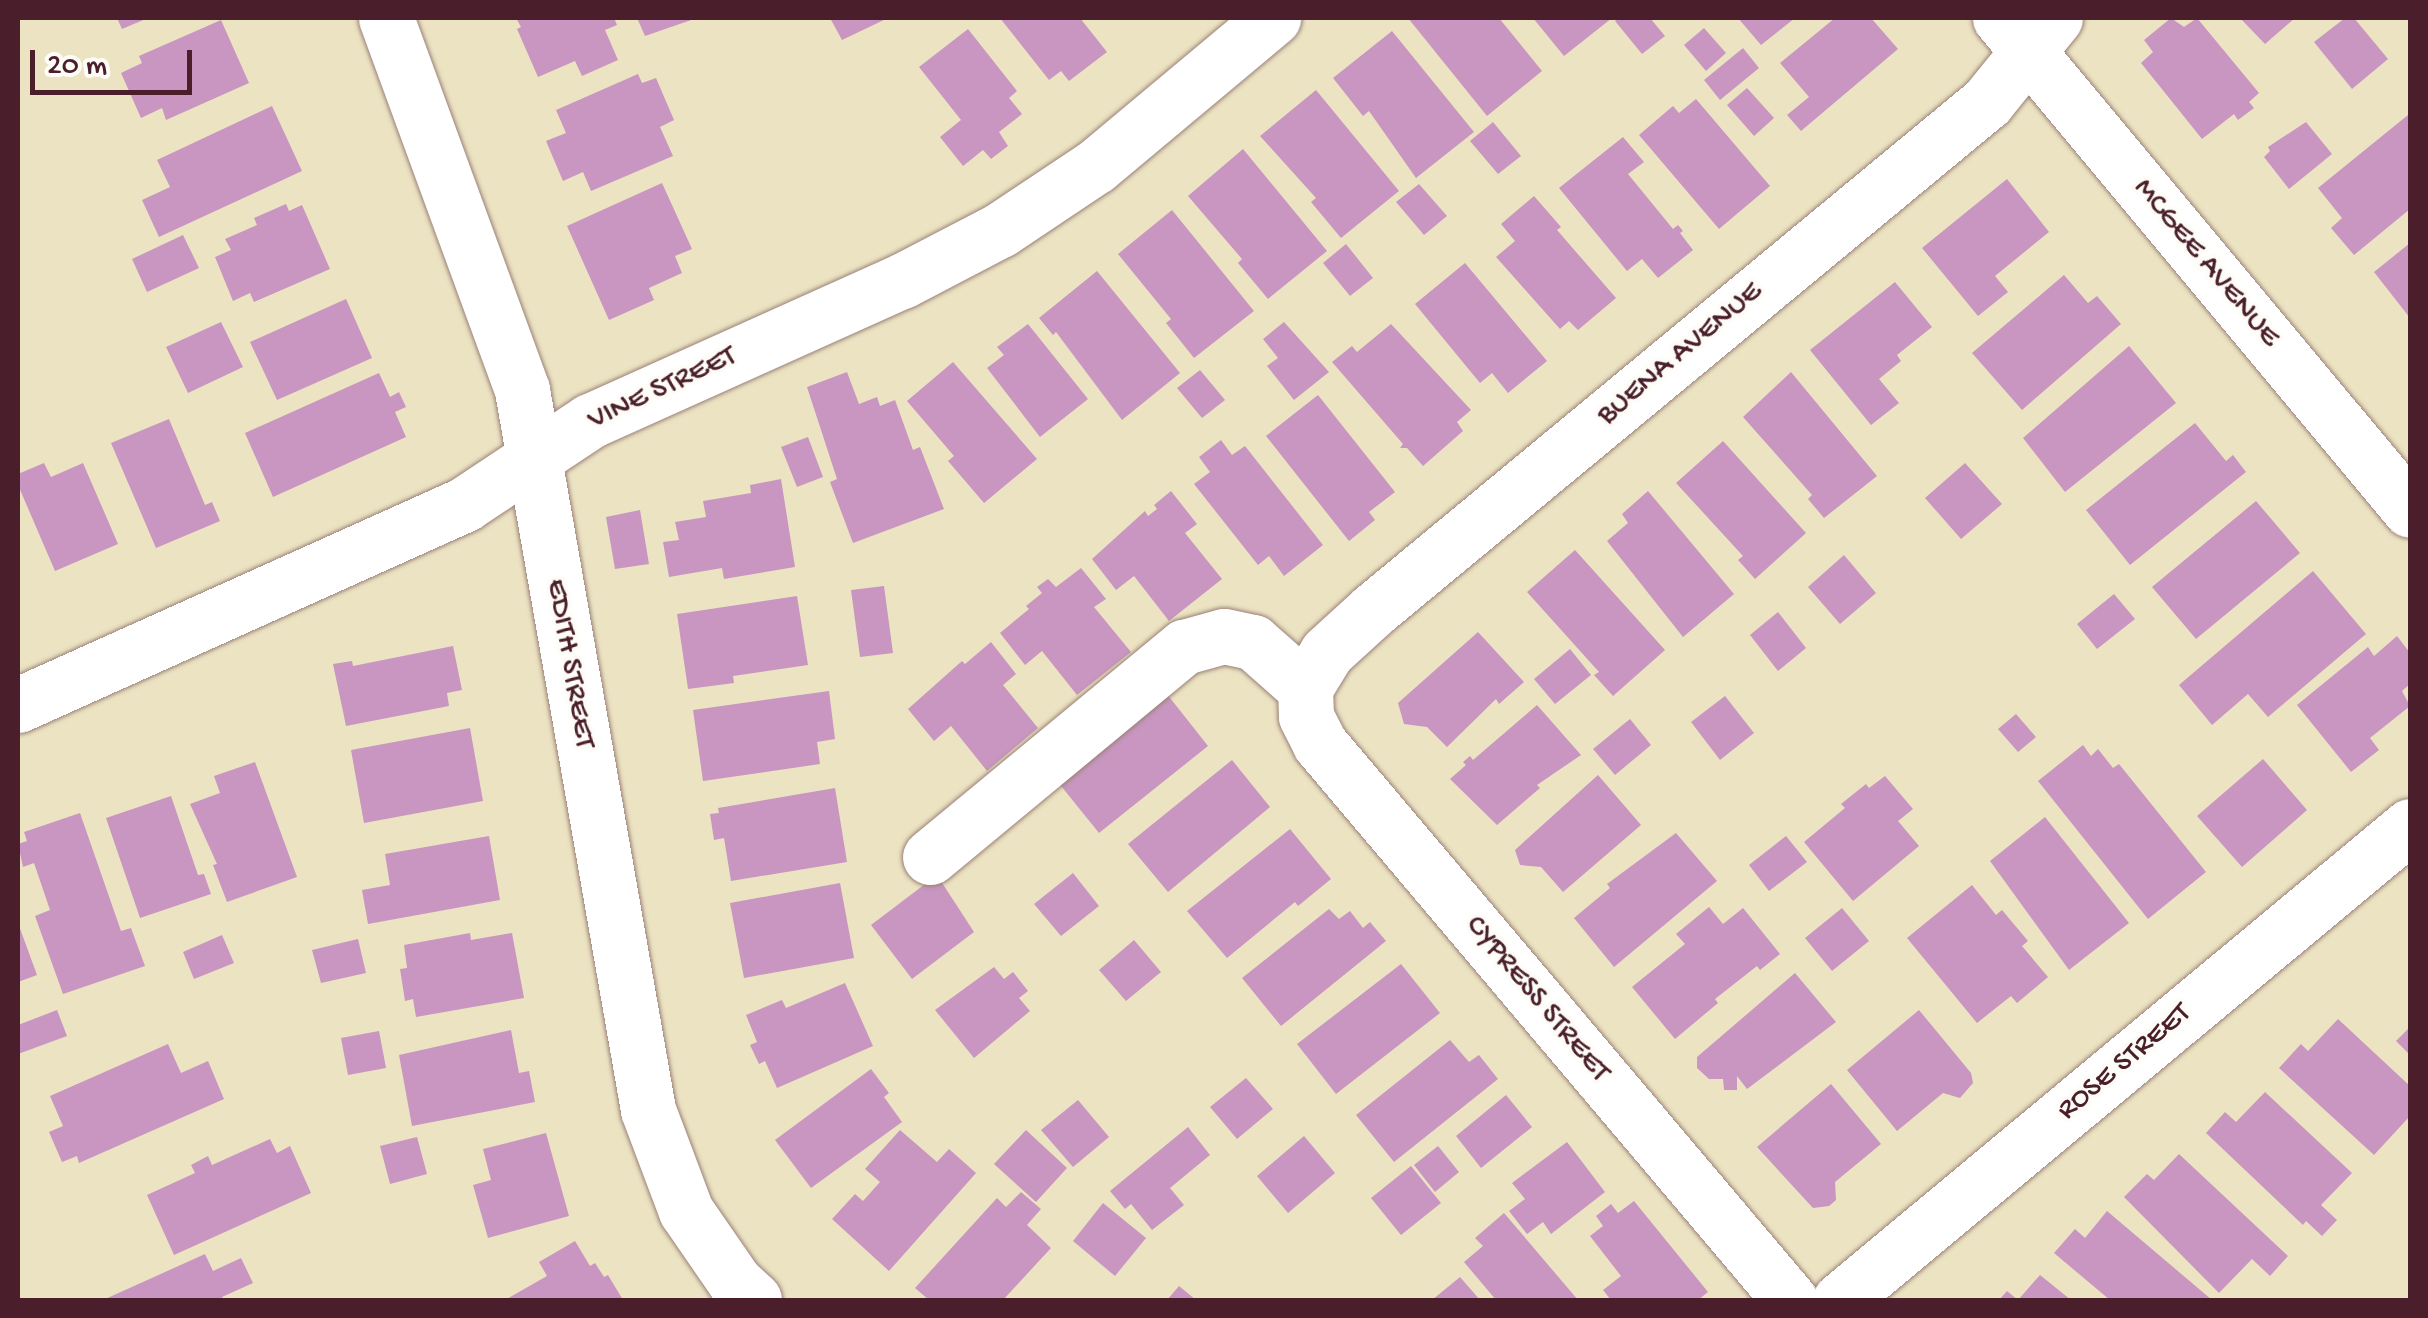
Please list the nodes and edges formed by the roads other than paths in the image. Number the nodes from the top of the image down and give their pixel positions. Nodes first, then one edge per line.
1 (386, 18) edge
2 (1273, 18) edge
3 (2027, 29) edge
4 (534, 460) junction
5 (2410, 510) edge
6 (1305, 688) junction
7 (18, 705) edge
8 (2410, 826) edge
9 (930, 857) dead end
10 (754, 1300) edge
11 (1790, 1300) edge
12 (1840, 1300) edge

1 - 4 street, EDITH STREET
2 - 4 street, VINE STREET
3 - 5 street, MCGEE AVENUE
3 - 6 street, BUENA AVENUE
4 - 7 street, VINE STREET
4 - 10 street, EDITH STREET
6 - 9 street
6 - 11 street, CYPRESS STREET
8 - 12 street, ROSE STREET

